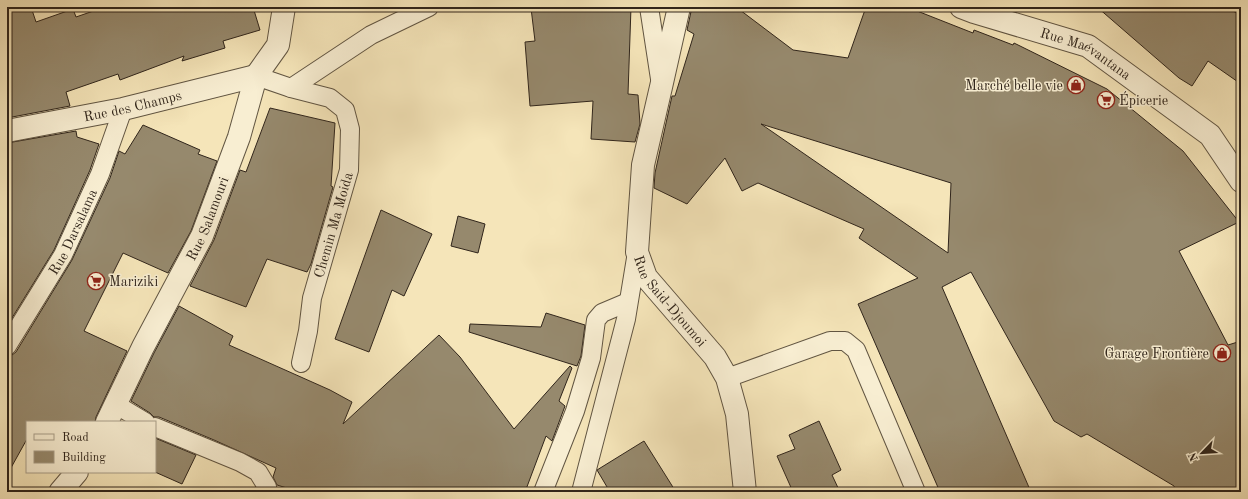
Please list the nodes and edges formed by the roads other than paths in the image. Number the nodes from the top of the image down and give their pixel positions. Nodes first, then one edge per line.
1 (284, 7) edge
2 (429, 7) edge
3 (649, 7) edge
4 (679, 7) edge
5 (961, 7) edge
6 (256, 76) junction
7 (661, 87) junction
8 (291, 88) junction
9 (123, 109) junction
10 (7, 131) edge
11 (1241, 181) edge
12 (637, 252) junction
13 (628, 302) junction
14 (7, 346) edge
15 (300, 363) dead end
16 (728, 378) junction
17 (111, 413) edge
18 (141, 421) edge
19 (156, 427) edge
20 (76, 473) edge
21 (60, 492) edge
22 (268, 492) edge
23 (543, 492) edge
24 (581, 492) edge
25 (745, 492) edge
26 (916, 492) edge

1 - 6 street, Rue Salamouri
2 - 8 lane
3 - 7 lane
4 - 7 street, Rue Said-Djoumoi
5 - 11 street, Rue Maévantana
6 - 8 lane, Chemin Ma Moida
6 - 9 street, Rue des Champs
6 - 17 street, Rue Salamouri
7 - 12 street, Rue Said-Djoumoi
8 - 15 lane, Chemin Ma Moida
9 - 10 street, Rue des Champs
9 - 14 lane, Rue Darsalama
12 - 13 lane
12 - 16 street, Rue Said-Djoumoi
13 - 23 lane
13 - 24 lane
16 - 25 street, Rue Said-Djoumoi
16 - 26 lane
17 - 18 lane
19 - 22 lane
20 - 21 street

